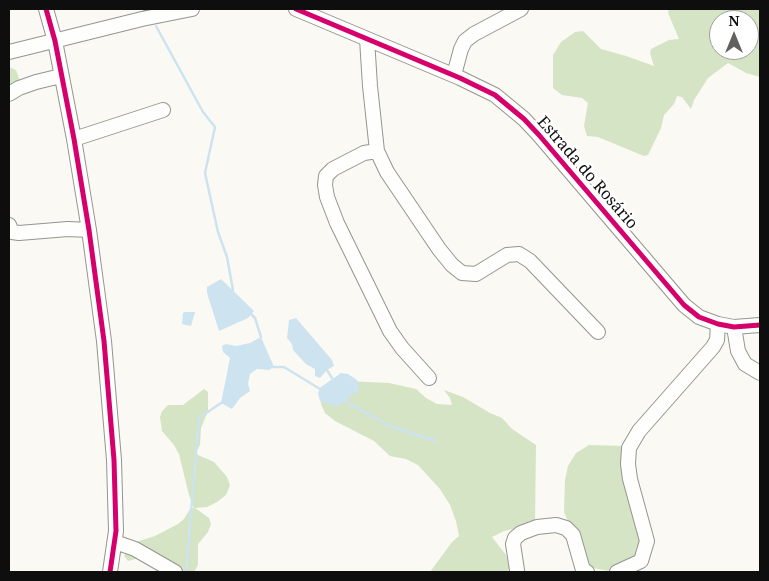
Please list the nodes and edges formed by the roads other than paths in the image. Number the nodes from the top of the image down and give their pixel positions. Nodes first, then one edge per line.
1 (46, 9) edge
2 (192, 9) edge
3 (296, 9) edge
4 (521, 9) edge
5 (139, 14) edge
6 (367, 39) junction
7 (55, 41) junction
8 (9, 52) edge
9 (454, 75) junction
10 (61, 76) junction
11 (9, 94) edge
12 (163, 110) dead end
13 (74, 139) junction
14 (377, 151) junction
15 (9, 225) edge
16 (89, 230) junction
17 (718, 324) junction
18 (760, 325) edge
19 (734, 327) junction
20 (598, 332) dead end
21 (760, 373) edge
22 (429, 378) dead end
23 (115, 542) junction
24 (517, 570) dead end
25 (110, 572) edge
26 (175, 572) edge
27 (588, 572) edge
28 (617, 572) edge

1 - 7 street
2 - 5 street
3 - 6 street, Estrada do Rosário
4 - 9 street
5 - 7 street
6 - 9 street, Estrada do Rosário
6 - 14 street
7 - 8 street
7 - 10 street
9 - 17 street, Estrada do Rosário
10 - 11 street
10 - 13 street
12 - 13 street
13 - 16 street
14 - 20 street
14 - 22 street
15 - 16 street
16 - 23 street
17 - 19 street, Estrada do Rosário
17 - 28 street
18 - 19 street, Estrada do Rosário
19 - 21 street
23 - 25 street
23 - 26 street
24 - 27 street

